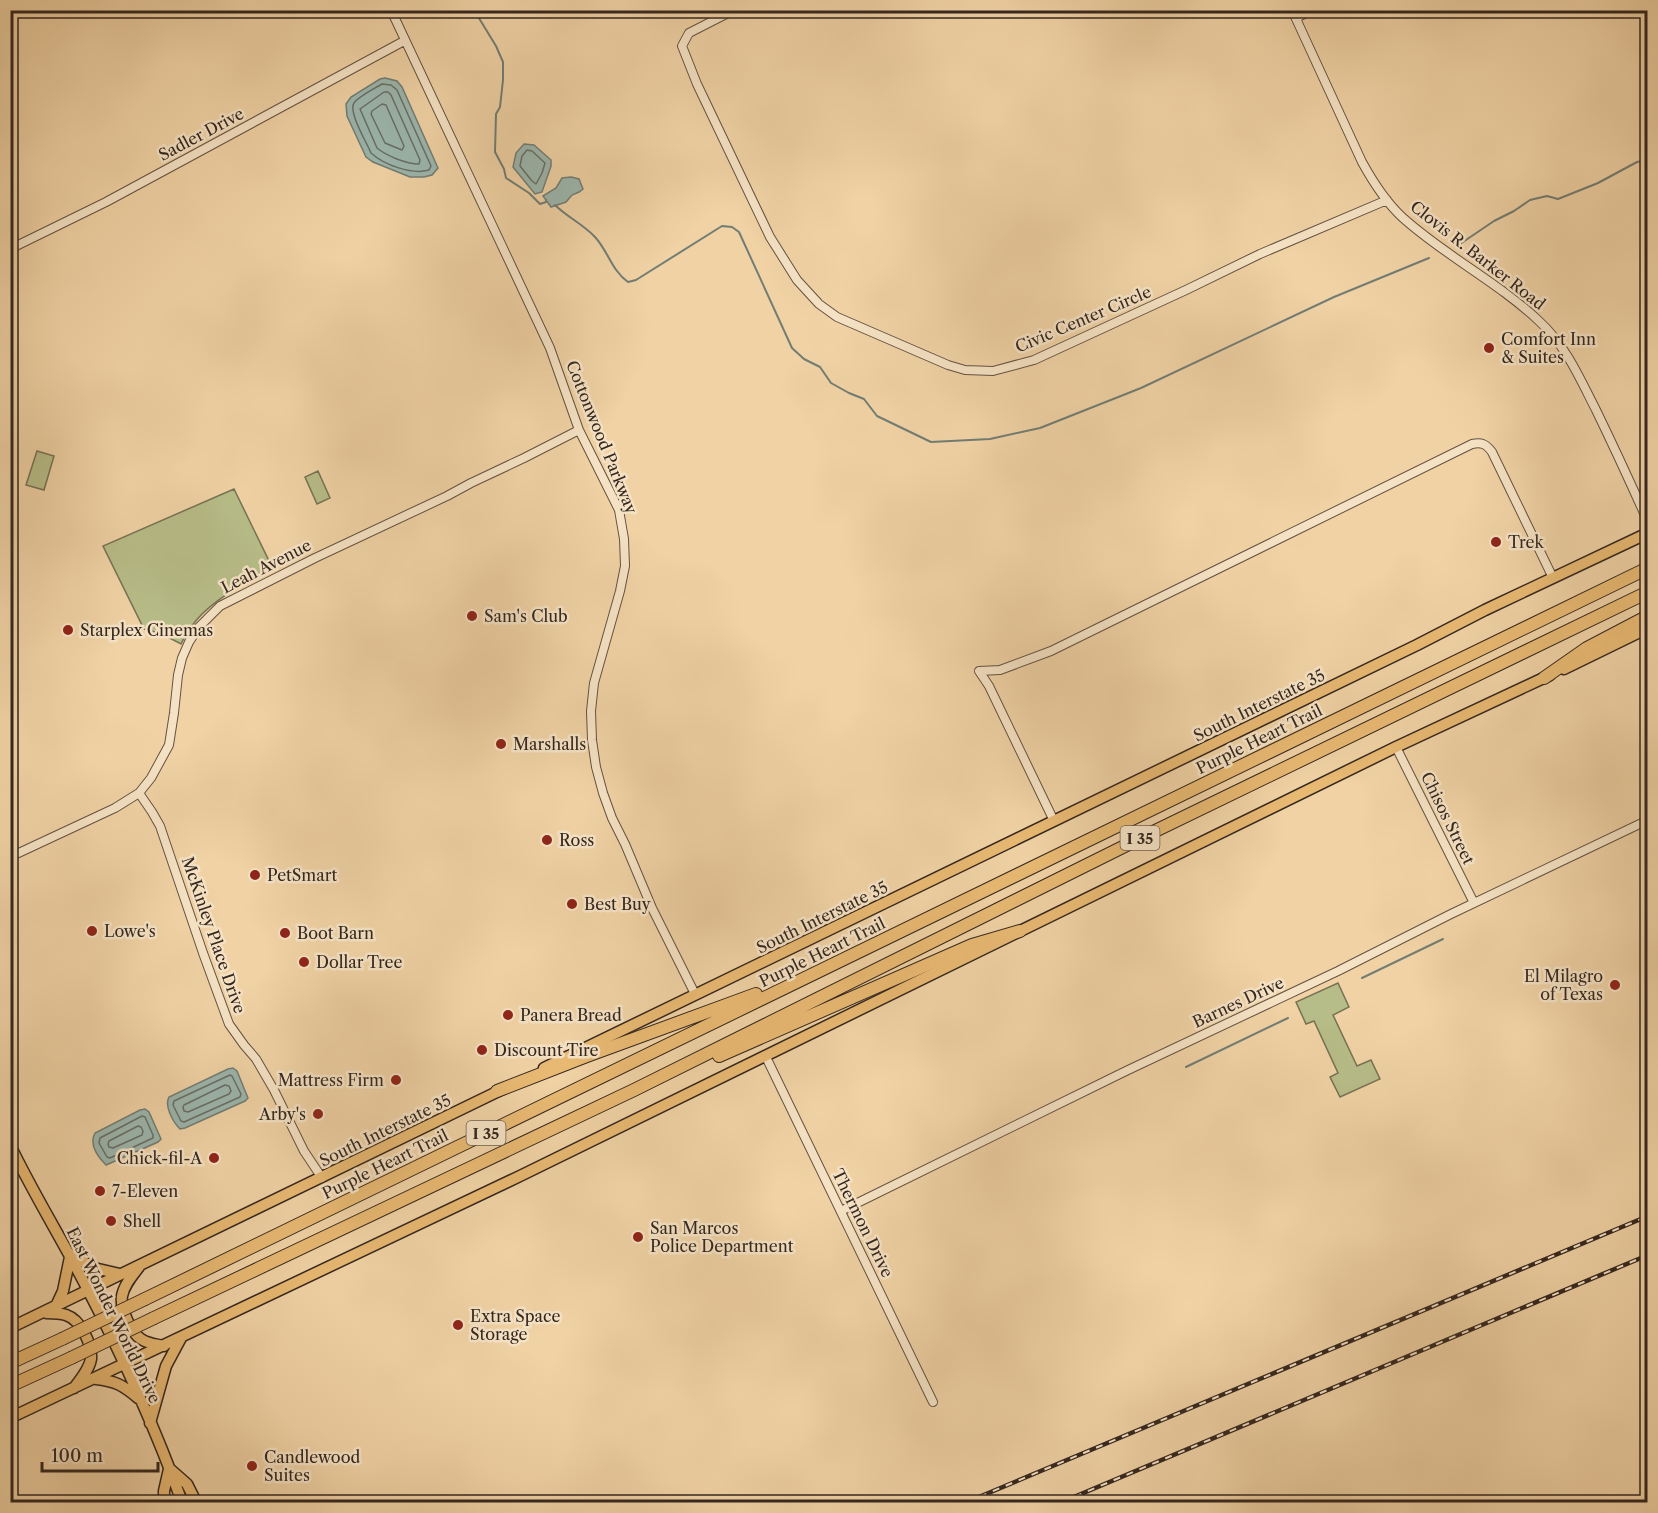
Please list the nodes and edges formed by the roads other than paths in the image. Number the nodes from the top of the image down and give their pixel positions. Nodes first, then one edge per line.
1 (391, 10) edge
2 (734, 10) edge
3 (1313, 10) edge
4 (1294, 14) edge
5 (404, 41) junction
6 (1387, 200) junction
7 (10, 249) edge
8 (579, 430) junction
9 (1647, 522) edge
10 (1647, 533) edge
11 (1647, 568) edge
12 (1553, 578) junction
13 (1647, 592) edge
14 (1647, 616) edge
15 (1647, 628) edge
16 (1544, 678) junction
17 (1396, 747) junction
18 (139, 793) junction
19 (1647, 820) edge
20 (1054, 821) junction
21 (10, 857) edge
22 (1474, 903) junction
23 (1020, 931) junction
24 (827, 967) junction
25 (695, 994) junction
26 (766, 1057) junction
27 (634, 1090) junction
28 (498, 1091) junction
29 (10, 1145) edge
30 (321, 1178) junction
31 (841, 1211) junction
32 (69, 1254) junction
33 (141, 1264) junction
34 (120, 1274) junction
35 (88, 1290) junction
36 (56, 1306) junction
37 (42, 1313) junction
38 (10, 1328) edge
39 (182, 1338) junction
40 (165, 1346) junction
41 (10, 1363) edge
42 (125, 1364) junction
43 (94, 1379) junction
44 (10, 1386) edge
45 (74, 1389) junction
46 (140, 1400) junction
47 (933, 1402) dead end
48 (10, 1419) edge
49 (150, 1423) junction
50 (170, 1469) junction
51 (164, 1503) edge
52 (182, 1503) edge
53 (196, 1503) edge

1 - 5 street, Cottonwood Parkway
2 - 6 street, Civic Center Circle
3 - 4 street
4 - 6 street, Clovis R. Barker Road
5 - 7 street, Sadler Drive
5 - 8 street, Cottonwood Parkway
6 - 9 street, Clovis R. Barker Road
8 - 18 street, Leah Avenue
8 - 25 street, Cottonwood Parkway
10 - 12 main road, South Interstate 35
11 - 24 highway, Purple Heart Trail / I 35
12 - 20 main road, South Interstate 35
12 - 20 street
13 - 27 highway, I 35
14 - 16 highway
15 - 16 main road
16 - 17 main road
17 - 22 street, Chisos Street
17 - 23 main road
18 - 21 street, Leah Avenue
18 - 30 street, McKinley Place Drive
19 - 22 street, Barnes Drive
20 - 25 main road, South Interstate 35
22 - 31 street, Barnes Drive
23 - 26 main road
23 - 27 highway
24 - 28 highway
24 - 41 highway, Purple Heart Trail / I 35, bridge
25 - 28 main road, South Interstate 35
26 - 31 street, Thermon Drive
26 - 39 main road
27 - 44 highway, I 35, bridge
28 - 30 main road, South Interstate 35
29 - 32 main road, East Wonder World Drive
30 - 33 main road, South Interstate 35
31 - 47 street, Thermon Drive
32 - 34 main road
32 - 35 main road, East Wonder World Drive
32 - 36 main road
33 - 34 main road, South Interstate 35
33 - 40 main road
34 - 35 main road, South Interstate 35
35 - 36 main road, South Interstate 35
35 - 42 main road, East Wonder World Drive
36 - 37 main road, South Interstate 35
37 - 38 main road, South Interstate 35
37 - 45 main road
39 - 40 main road
39 - 49 main road
40 - 42 main road
42 - 43 main road
42 - 46 main road, East Wonder World Drive
43 - 45 main road
43 - 46 main road
45 - 48 main road
46 - 49 main road, East Wonder World Drive
49 - 50 main road, East Wonder World Drive
50 - 51 main road
50 - 52 main road, East Wonder World Drive
50 - 53 main road

